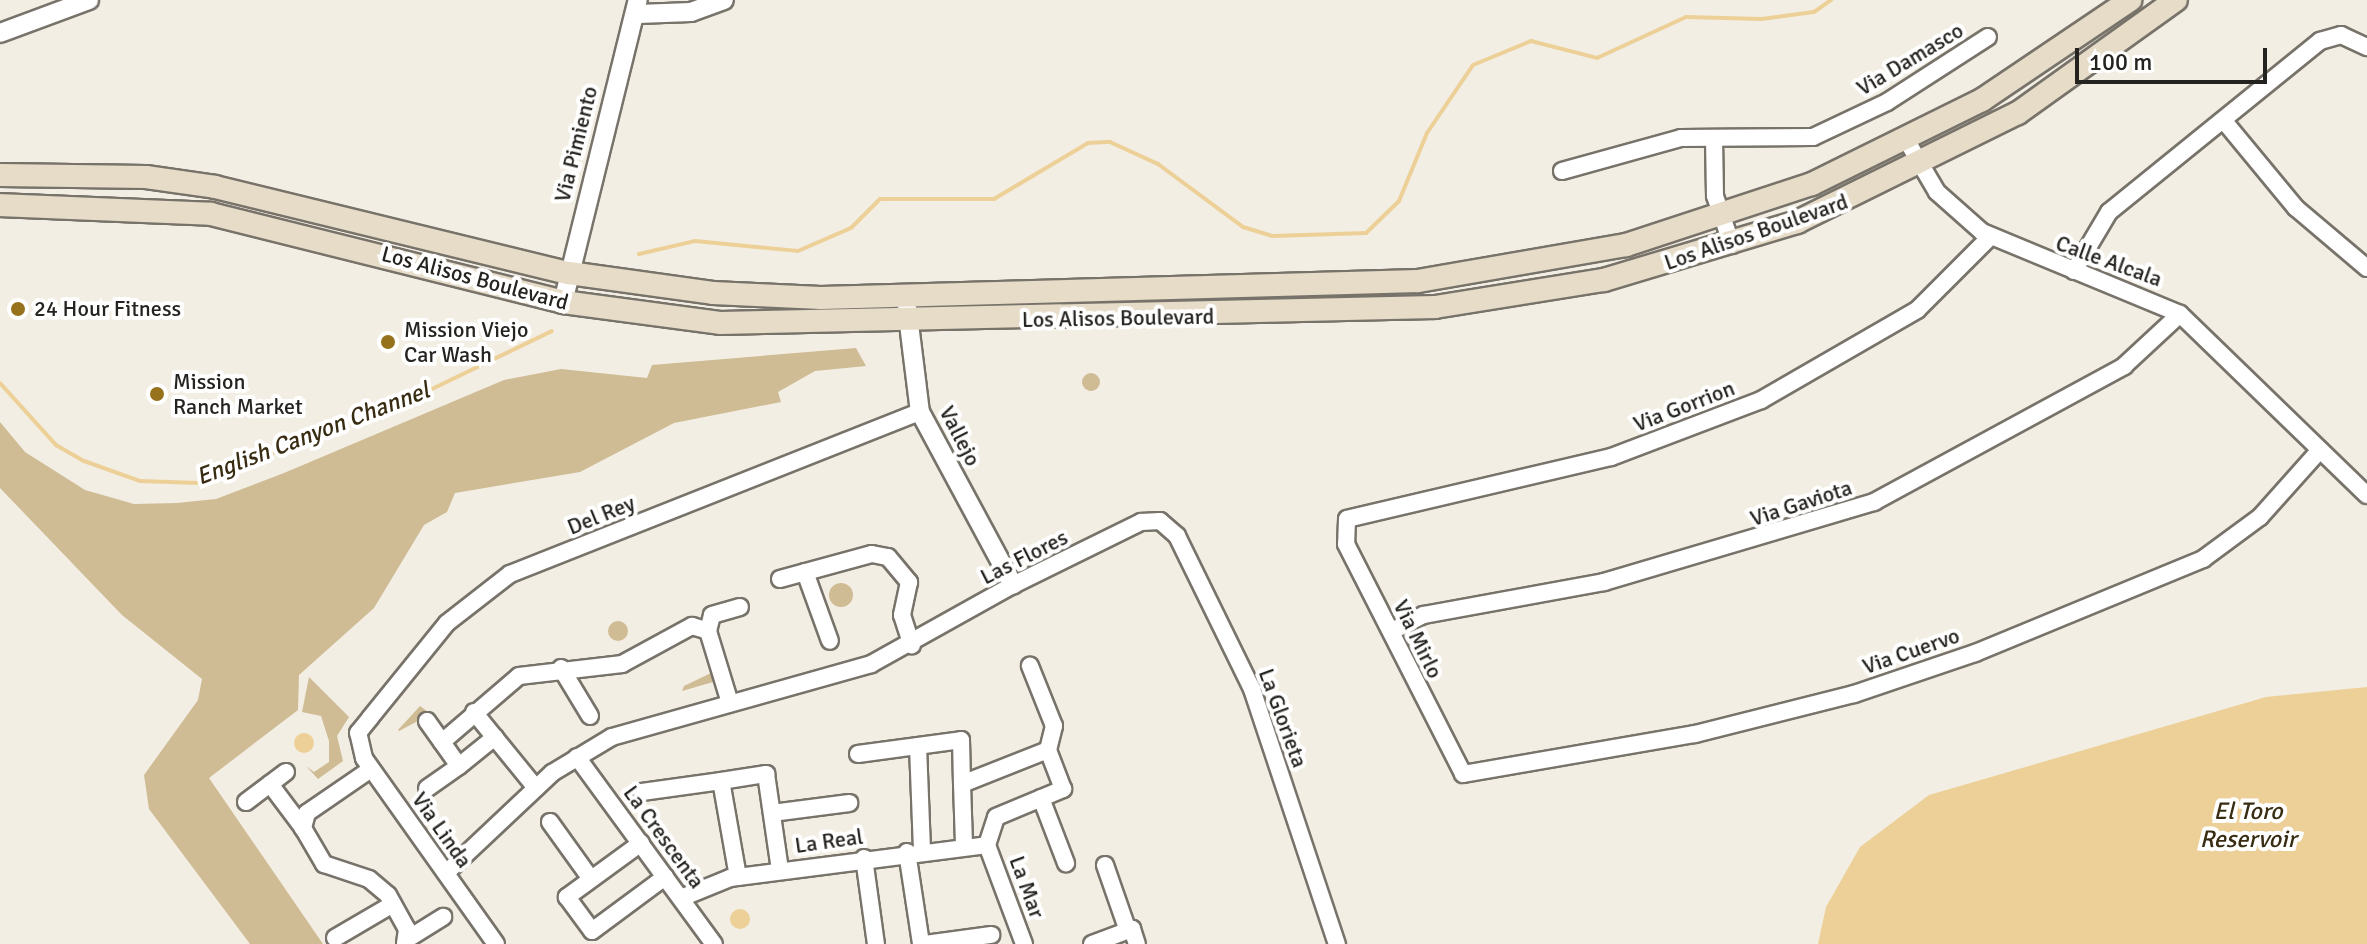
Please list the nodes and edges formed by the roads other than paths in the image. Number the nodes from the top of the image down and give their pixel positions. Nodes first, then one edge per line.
1 (89, 0) edge
2 (724, 0) edge
3 (2130, 0) edge
4 (2176, 0) edge
5 (638, 7) edge
6 (0, 33) edge
7 (1988, 37) dead end
8 (2367, 47) edge
9 (2224, 121) junction
10 (1714, 138) junction
11 (1907, 141) junction
12 (1921, 166) junction
13 (1562, 171) dead end
14 (0, 178) edge
15 (48, 203) junction
16 (0, 205) edge
17 (1722, 217) junction
18 (1990, 237) junction
19 (1732, 245) junction
20 (2367, 268) edge
21 (2074, 271) junction
22 (569, 273) junction
23 (906, 295) junction
24 (563, 302) junction
25 (2180, 314) junction
26 (908, 322) junction
27 (920, 412) junction
28 (2320, 450) junction
29 (2367, 495) edge
30 (1347, 519) joint
31 (1160, 521) joint
32 (805, 572) junction
33 (780, 579) dead end
34 (1013, 585) junction
35 (740, 607) dead end
36 (708, 631) junction
37 (1392, 631) junction
38 (830, 641) dead end
39 (912, 645) junction
40 (1030, 666) dead end
41 (561, 668) junction
42 (730, 703) junction
43 (474, 712) junction
44 (590, 716) dead end
45 (427, 721) dead end
46 (495, 737) junction
47 (358, 740) joint
48 (442, 742) junction
49 (918, 746) junction
50 (1048, 750) junction
51 (858, 754) dead end
52 (577, 757) junction
53 (459, 766) junction
54 (371, 769) junction
55 (286, 772) dead end
56 (1463, 774) joint
57 (721, 781) junction
58 (270, 784) junction
59 (962, 784) junction
60 (427, 788) dead end
61 (536, 788) junction
62 (642, 792) dead end
63 (1041, 798) junction
64 (246, 802) dead end
65 (849, 803) dead end
66 (772, 813) junction
67 (550, 822) dead end
68 (303, 828) junction
69 (641, 843) junction
70 (964, 844) junction
71 (987, 845) junction
72 (915, 850) junction
73 (864, 858) junction
74 (1066, 863) dead end
75 (1105, 865) dead end
76 (780, 870) junction
77 (446, 873) junction
78 (665, 877) junction
79 (738, 877) junction
80 (591, 879) junction
81 (681, 898) junction
82 (393, 904) junction
83 (443, 917) dead end
84 (991, 935) dead end
85 (1132, 937) edge
86 (335, 938) dead end
87 (594, 938) edge
88 (406, 942) edge
89 (496, 944) edge
90 (714, 944) edge
91 (876, 944) edge
92 (923, 944) edge
93 (1024, 944) edge
94 (1092, 944) edge
95 (1337, 944) edge

1 - 6 street
2 - 5 street
3 - 11 main road, Los Alisos Boulevard
4 - 12 main road, Los Alisos Boulevard
5 - 22 street, Via Pimiento
7 - 10 street, Via Damasco
8 - 9 street
9 - 20 street
9 - 21 street
10 - 13 street, Via Damasco
10 - 17 street
11 - 12 street, Calle Alcala
11 - 17 main road, Los Alisos Boulevard
12 - 18 street, Calle Alcala
12 - 19 main road, Los Alisos Boulevard
14 - 15 main road
14 - 22 main road, Los Alisos Boulevard
15 - 16 main road, Los Alisos Boulevard
15 - 24 main road, Los Alisos Boulevard
17 - 19 street
17 - 23 main road, Los Alisos Boulevard
18 - 21 street, Calle Alcala
18 - 30 street, Via Gorrion
19 - 26 main road, Los Alisos Boulevard
21 - 25 street, Calle Alcala
22 - 23 main road, Los Alisos Boulevard
22 - 24 street, Via Pimiento
23 - 26 street, Vallejo
24 - 26 main road, Los Alisos Boulevard
25 - 28 street, Calle Alcala
25 - 37 street, Via Gaviota
26 - 27 street, Vallejo
27 - 34 street, Vallejo
27 - 47 street, Del Rey
28 - 29 street, Calle Alcala
28 - 56 street, Via Cuervo
30 - 37 street, Via Mirlo
31 - 34 street, Las Flores
31 - 95 street, La Glorieta
32 - 33 street
32 - 38 street
32 - 39 street
34 - 39 street, Las Flores
35 - 36 street
36 - 41 street
36 - 42 street
37 - 56 street, Via Mirlo
39 - 42 street, Las Flores
40 - 50 street
41 - 43 street
41 - 44 street
42 - 52 street, Las Flores
43 - 46 street
43 - 48 street
45 - 48 street
46 - 53 street
46 - 61 street
47 - 54 street, Via Linda
48 - 53 street
49 - 51 street
49 - 59 street
49 - 72 street
50 - 59 street
50 - 63 street
52 - 61 street, Las Flores
52 - 69 street, La Crescenta
53 - 60 street
54 - 68 street
54 - 77 street, Via Linda
55 - 58 street
57 - 62 street
57 - 66 street
57 - 79 street
58 - 64 street
58 - 68 street
59 - 70 street
61 - 77 street, Las Flores
63 - 71 street
63 - 74 street
65 - 66 street
66 - 76 street
67 - 80 street
68 - 82 street
69 - 78 street, La Crescenta
69 - 80 street
70 - 71 street, La Real
70 - 72 street, La Real
71 - 93 street, La Mar
72 - 73 street, La Real
72 - 92 street
73 - 76 street, La Real
73 - 91 street
75 - 85 street
76 - 79 street, La Real
77 - 89 street, Via Linda
78 - 81 street, La Crescenta
78 - 87 street
79 - 81 street, La Real
80 - 87 street
81 - 90 street, La Crescenta
82 - 86 street
82 - 88 street
83 - 88 street
84 - 92 street
85 - 94 street

